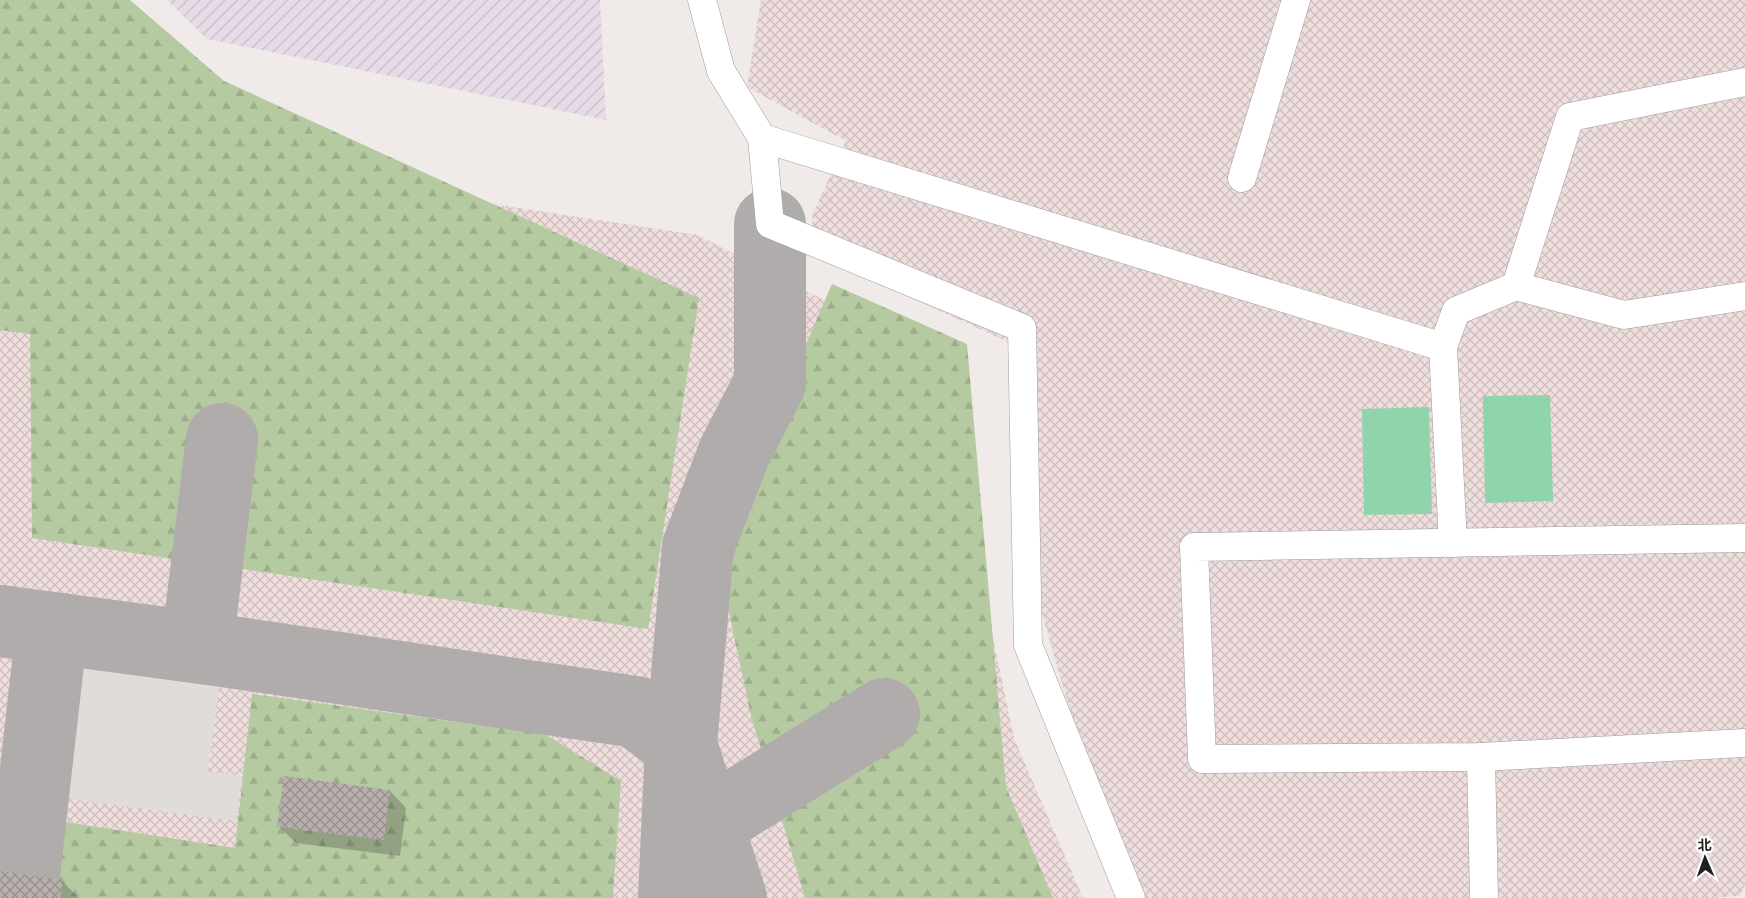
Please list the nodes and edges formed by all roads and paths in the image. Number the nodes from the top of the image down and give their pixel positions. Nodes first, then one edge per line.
1 (702, 0) edge
2 (1296, 0) edge
3 (1745, 82) edge
4 (762, 138) junction
5 (1242, 178) dead end
6 (1516, 286) junction
7 (1745, 296) edge
8 (1443, 347) junction
9 (1745, 538) edge
10 (1452, 543) junction
11 (1745, 744) edge
12 (1481, 757) junction
13 (1131, 898) edge
14 (1484, 898) edge

1 - 4 street
2 - 5 street
3 - 6 street
4 - 8 street
4 - 13 street
6 - 7 street
6 - 8 street
8 - 10 street
9 - 10 street
10 - 12 street
11 - 12 street
12 - 14 street

